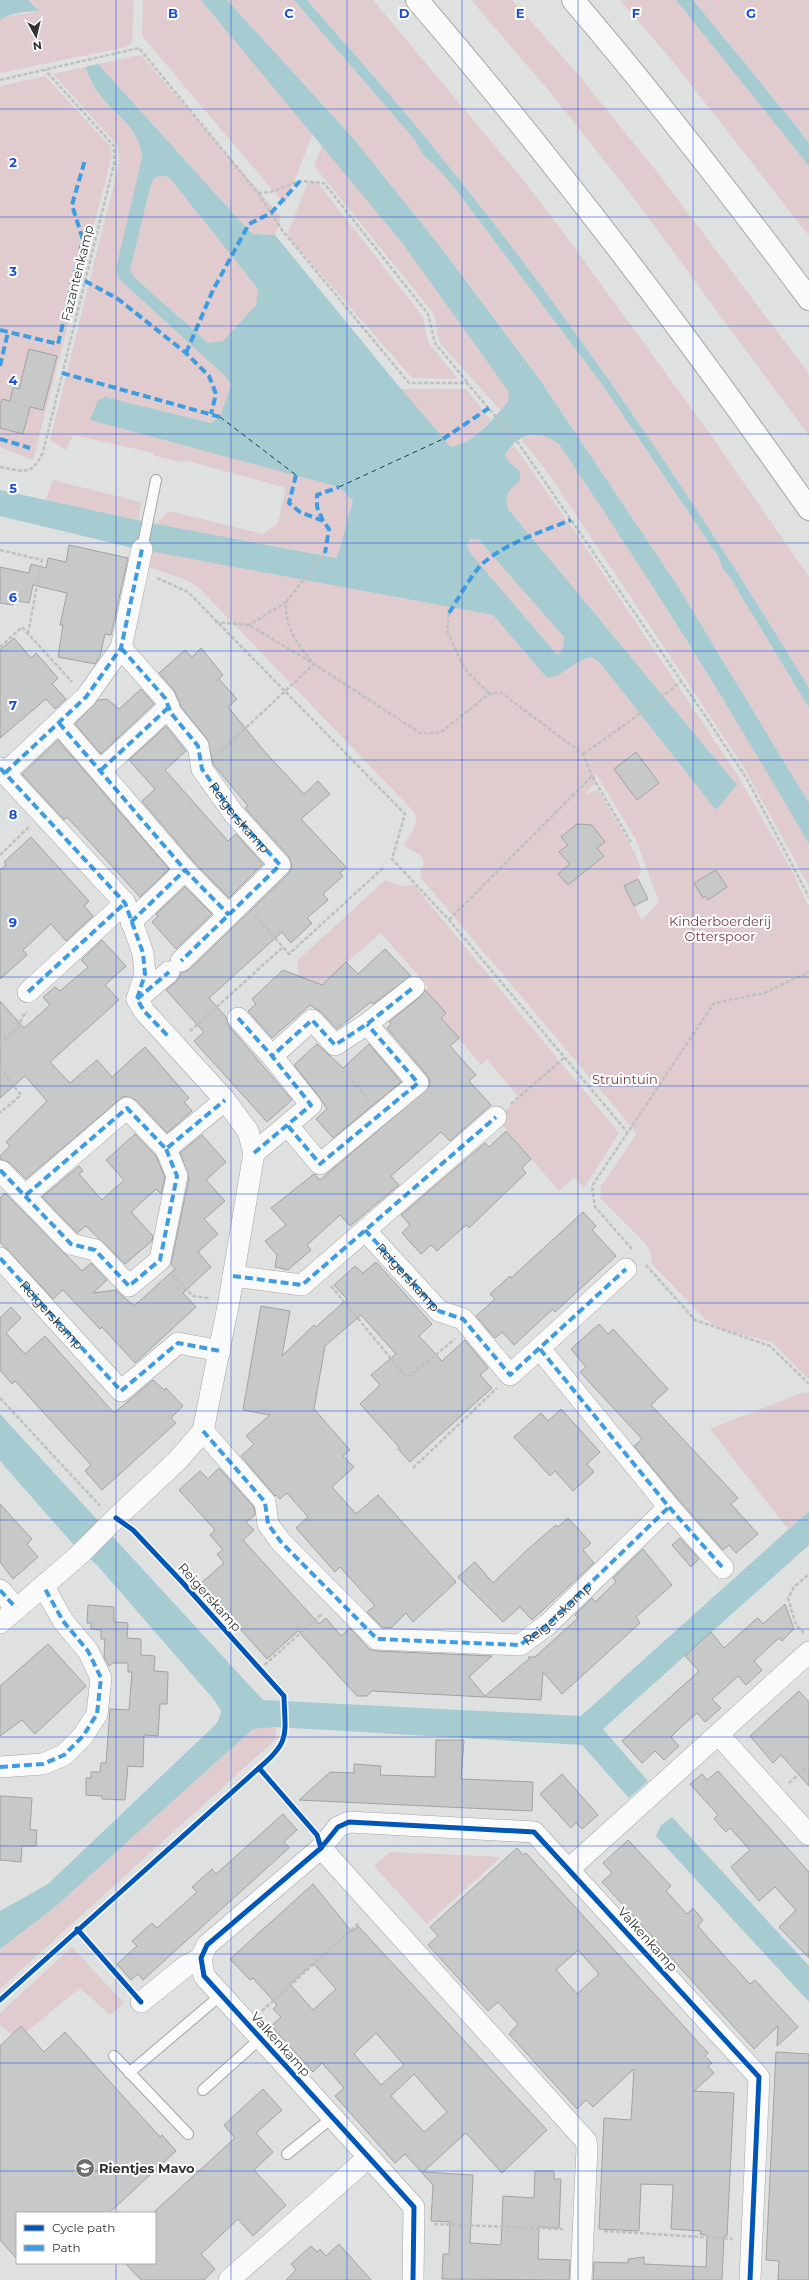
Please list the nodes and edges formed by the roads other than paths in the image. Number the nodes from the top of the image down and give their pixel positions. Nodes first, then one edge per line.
1 (417, 0) edge
2 (573, 0) edge
3 (809, 299) edge
4 (156, 480) dead end
5 (809, 509) edge
6 (142, 549) joint
7 (121, 648) junction
8 (169, 707) junction
9 (59, 723) junction
10 (2, 770) edge
11 (101, 770) junction
12 (185, 870) junction
13 (125, 902) junction
14 (235, 908) junction
15 (130, 922) junction
16 (414, 987) dead end
17 (28, 992) road end
18 (137, 999) junction
19 (238, 1018) dead end
20 (366, 1024) junction
21 (272, 1056) junction
22 (225, 1100) junction
23 (496, 1118) road end
24 (288, 1126) junction
25 (166, 1149) junction
26 (254, 1153) junction
27 (0, 1172) edge
28 (26, 1195) junction
29 (365, 1230) junction
30 (0, 1258) edge
31 (634, 1261) road end
32 (233, 1276) junction
33 (540, 1350) junction
34 (220, 1352) junction
35 (203, 1431) junction
36 (669, 1507) junction
37 (723, 1568) dead end
38 (44, 1587) junction
39 (0, 1590) edge
40 (16, 1608) junction
41 (0, 1623) edge
42 (807, 1643) edge
43 (719, 1735) junction
44 (0, 1768) edge
45 (809, 1835) edge
46 (321, 1848) junction
47 (569, 1870) junction
48 (201, 1958) junction
49 (221, 1995) junction
50 (140, 2002) dead end
51 (254, 2031) junction
52 (114, 2056) dead end
53 (129, 2073) junction
54 (203, 2090) dead end
55 (333, 2117) junction
56 (188, 2134) dead end
57 (287, 2154) dead end
58 (369, 2157) junction
59 (229, 2280) edge
60 (413, 2280) edge
61 (581, 2280) edge
62 (750, 2280) edge

1 - 5 highway
2 - 3 highway
4 - 6 lane
6 - 7 street
7 - 8 street, Reigerskamp
7 - 9 street
8 - 11 street
8 - 14 street, Reigerskamp
9 - 10 street
9 - 11 street
10 - 13 street
11 - 12 street
12 - 14 street
12 - 15 street
13 - 15 street
13 - 17 street
14 - 18 street, Reigerskamp
15 - 18 street
16 - 20 street
18 - 22 street
19 - 21 street
20 - 21 street
20 - 24 street
21 - 24 street
22 - 25 street
22 - 26 street
23 - 29 street
24 - 26 street
25 - 28 street
25 - 28 street
26 - 32 street
27 - 28 street
29 - 32 street
29 - 33 street, Reigerskamp
30 - 34 street, Reigerskamp
31 - 33 street
32 - 34 street
33 - 36 street
34 - 35 street
35 - 36 street, Reigerskamp
35 - 38 street
36 - 37 street
38 - 40 street
38 - 44 street
39 - 40 street
40 - 41 street
42 - 43 street
43 - 45 street
43 - 47 street
46 - 47 street, Valkenkamp
46 - 48 street, Valkenkamp
46 - 61 street
47 - 62 street, Valkenkamp
48 - 49 street, Valkenkamp
48 - 50 street, Valkenkamp
49 - 51 street, Valkenkamp
49 - 53 lane
51 - 54 lane
51 - 55 street, Valkenkamp
52 - 53 lane
53 - 56 lane
55 - 57 lane
55 - 58 street, Valkenkamp
58 - 59 street
58 - 60 street, Valkenkamp

